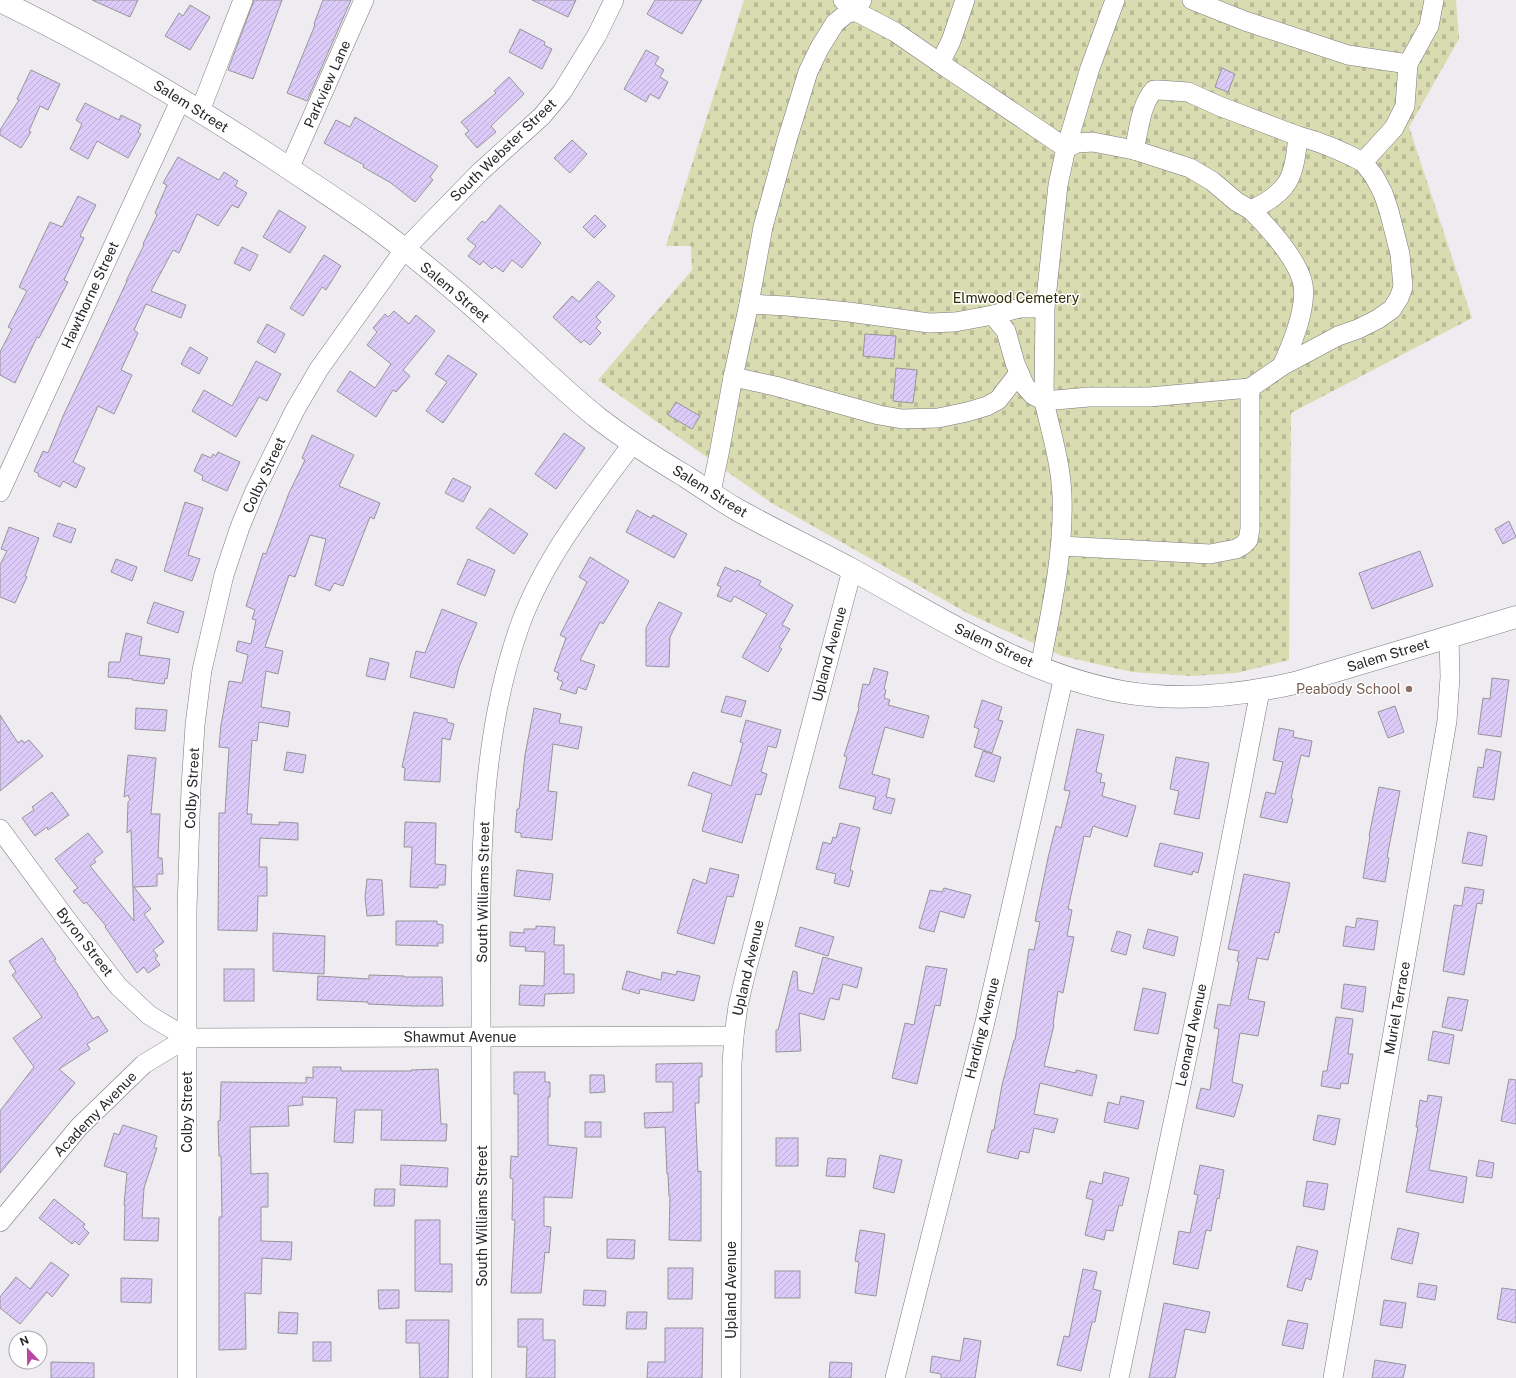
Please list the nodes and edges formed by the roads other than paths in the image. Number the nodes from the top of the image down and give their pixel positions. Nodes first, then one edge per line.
1 (242, 0) edge
2 (364, 0) edge
3 (614, 0) edge
4 (965, 0) edge
5 (1115, 0) edge
6 (1192, 0) edge
7 (1434, 0) edge
8 (6, 2) edge
9 (853, 4) edge
10 (940, 62) junction
11 (1408, 64) junction
12 (181, 99) junction
13 (200, 111) junction
14 (1298, 136) junction
15 (1066, 148) junction
16 (1134, 150) junction
17 (1363, 162) junction
18 (289, 169) junction
19 (1251, 210) junction
20 (404, 250) junction
21 (749, 304) junction
22 (1045, 308) junction
23 (993, 315) junction
24 (1282, 366) junction
25 (1019, 372) junction
26 (733, 377) junction
27 (1250, 388) junction
28 (1044, 401) junction
29 (633, 443) junction
30 (0, 492) edge
31 (711, 492) junction
32 (1061, 546) junction
33 (852, 570) junction
34 (1516, 617) edge
35 (1449, 637) junction
36 (1040, 667) junction
37 (1064, 676) junction
38 (1260, 691) junction
39 (0, 829) edge
40 (734, 1036) junction
41 (481, 1037) junction
42 (187, 1038) junction
43 (0, 1222) edge
44 (187, 1378) edge
45 (482, 1378) edge
46 (731, 1378) edge
47 (895, 1378) edge
48 (1119, 1378) edge
49 (1333, 1378) edge

1 - 13 street
2 - 18 street, Parkview Lane
3 - 20 street, South Webster Street
4 - 10 street
5 - 15 street
6 - 11 street
7 - 11 street
8 - 12 main road, Salem Street
9 - 10 street
9 - 21 street
10 - 15 street
11 - 17 street
12 - 13 main road, Salem Street
12 - 30 street, Hawthorne Street
13 - 18 main road, Salem Street
14 - 16 street
14 - 17 street
14 - 19 street
15 - 16 street
15 - 22 street
16 - 19 street
17 - 24 street
18 - 20 main road, Salem Street
19 - 24 street
20 - 29 main road, Salem Street
20 - 42 street, Colby Street
21 - 23 street
21 - 26 street
22 - 23 street
22 - 28 street
23 - 25 street
24 - 27 street
25 - 26 street
25 - 28 street
26 - 31 street
27 - 28 street
27 - 32 street
28 - 32 street
29 - 31 main road, Salem Street
29 - 41 street, South Williams Street
31 - 33 main road, Salem Street
32 - 36 street
33 - 36 main road, Salem Street
33 - 40 street, Upland Avenue
34 - 35 main road, Salem Street
35 - 38 main road, Salem Street
35 - 49 street, Muriel Terrace
36 - 37 main road, Salem Street
37 - 38 main road, Salem Street
37 - 47 street, Harding Avenue
38 - 48 street, Leonard Avenue
39 - 42 street, Byron Street
40 - 41 street, Shawmut Avenue
40 - 46 street, Upland Avenue
41 - 42 street, Shawmut Avenue
41 - 45 street, South Williams Street
42 - 43 street, Academy Avenue
42 - 44 street, Colby Street

